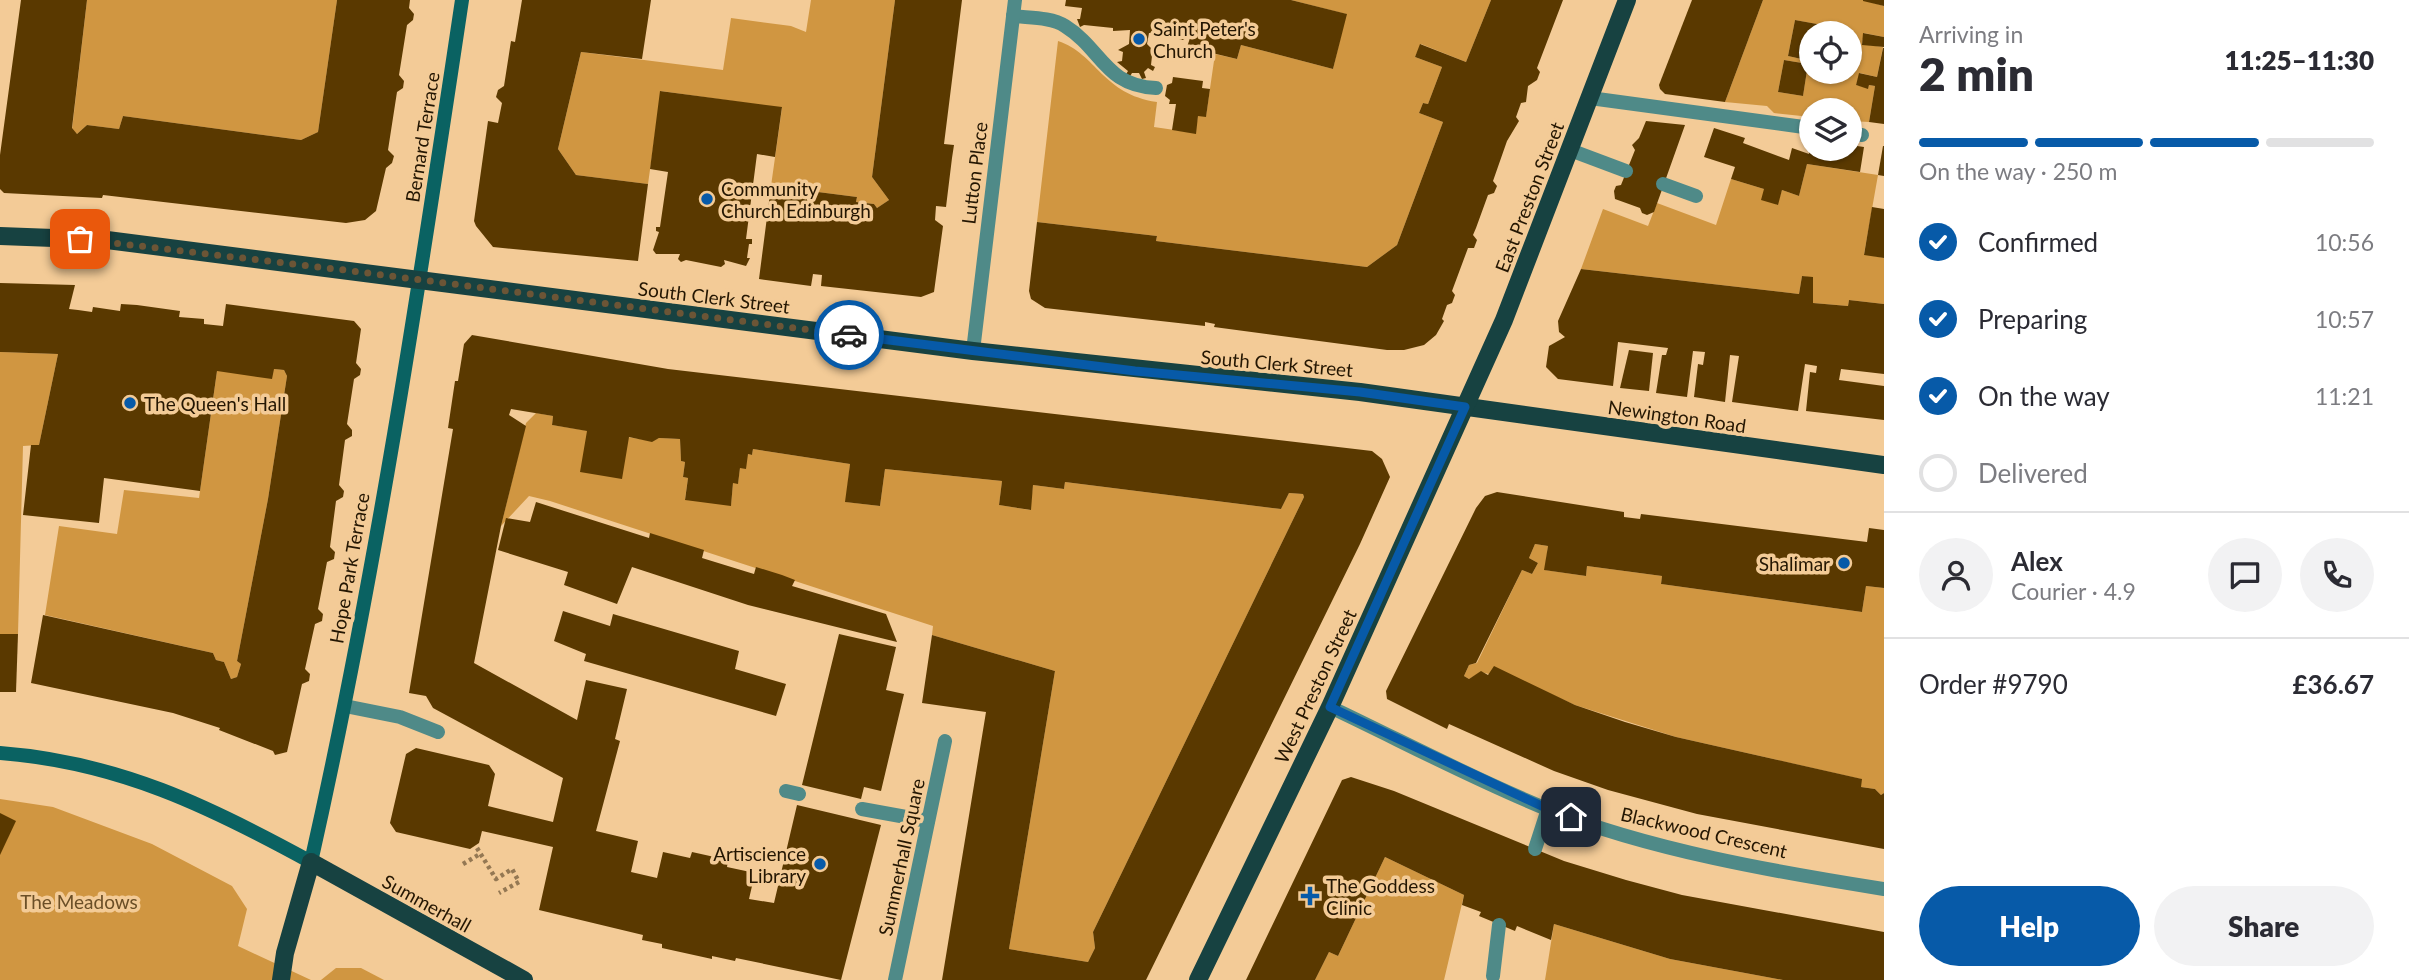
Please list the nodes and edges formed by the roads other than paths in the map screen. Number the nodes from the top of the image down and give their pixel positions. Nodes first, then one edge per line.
1 (461, 0) edge
2 (1015, 0) edge
3 (1627, 0) edge
4 (1013, 16) junction
5 (1156, 88) dead end
6 (1590, 98) junction
7 (1799, 126) edge
8 (1570, 150) junction
9 (1626, 171) dead end
10 (1663, 184) dead end
11 (1696, 196) dead end
12 (0, 236) edge
13 (419, 280) junction
14 (973, 351) junction
15 (1465, 407) junction
16 (1884, 465) edge
17 (345, 706) junction
18 (1330, 707) junction
19 (438, 732) dead end
20 (945, 741) dead end
21 (0, 753) edge
22 (862, 809) dead end
23 (1548, 809) junction
24 (928, 821) junction
25 (1535, 849) dead end
26 (311, 862) junction
27 (1884, 889) edge
28 (1499, 925) dead end
29 (1493, 976) dead end
30 (281, 980) edge
31 (524, 980) edge
32 (895, 980) edge
33 (1198, 980) edge

1 - 13 street, Bernard Terrace
2 - 4 street, Lutton Place
3 - 6 main road, East Preston Street
4 - 5 street
4 - 14 street, Lutton Place
6 - 7 street
6 - 8 main road, East Preston Street
8 - 9 street
8 - 15 main road, East Preston Street
10 - 11 street
12 - 13 main road, South Clerk Street
13 - 14 main road, South Clerk Street
13 - 17 street, Hope Park Terrace
14 - 15 main road, South Clerk Street
15 - 16 main road, Newington Road
15 - 18 main road, West Preston Street
17 - 19 street
17 - 26 street, Hope Park Terrace
18 - 23 street, Blackwood Crescent
18 - 33 main road, West Preston Street
20 - 24 street, Summerhall Square
21 - 26 street
22 - 24 street
23 - 25 street
23 - 27 street, Blackwood Crescent
24 - 32 street, Summerhall Square
26 - 30 main road
26 - 31 main road, Summerhall
28 - 29 street

